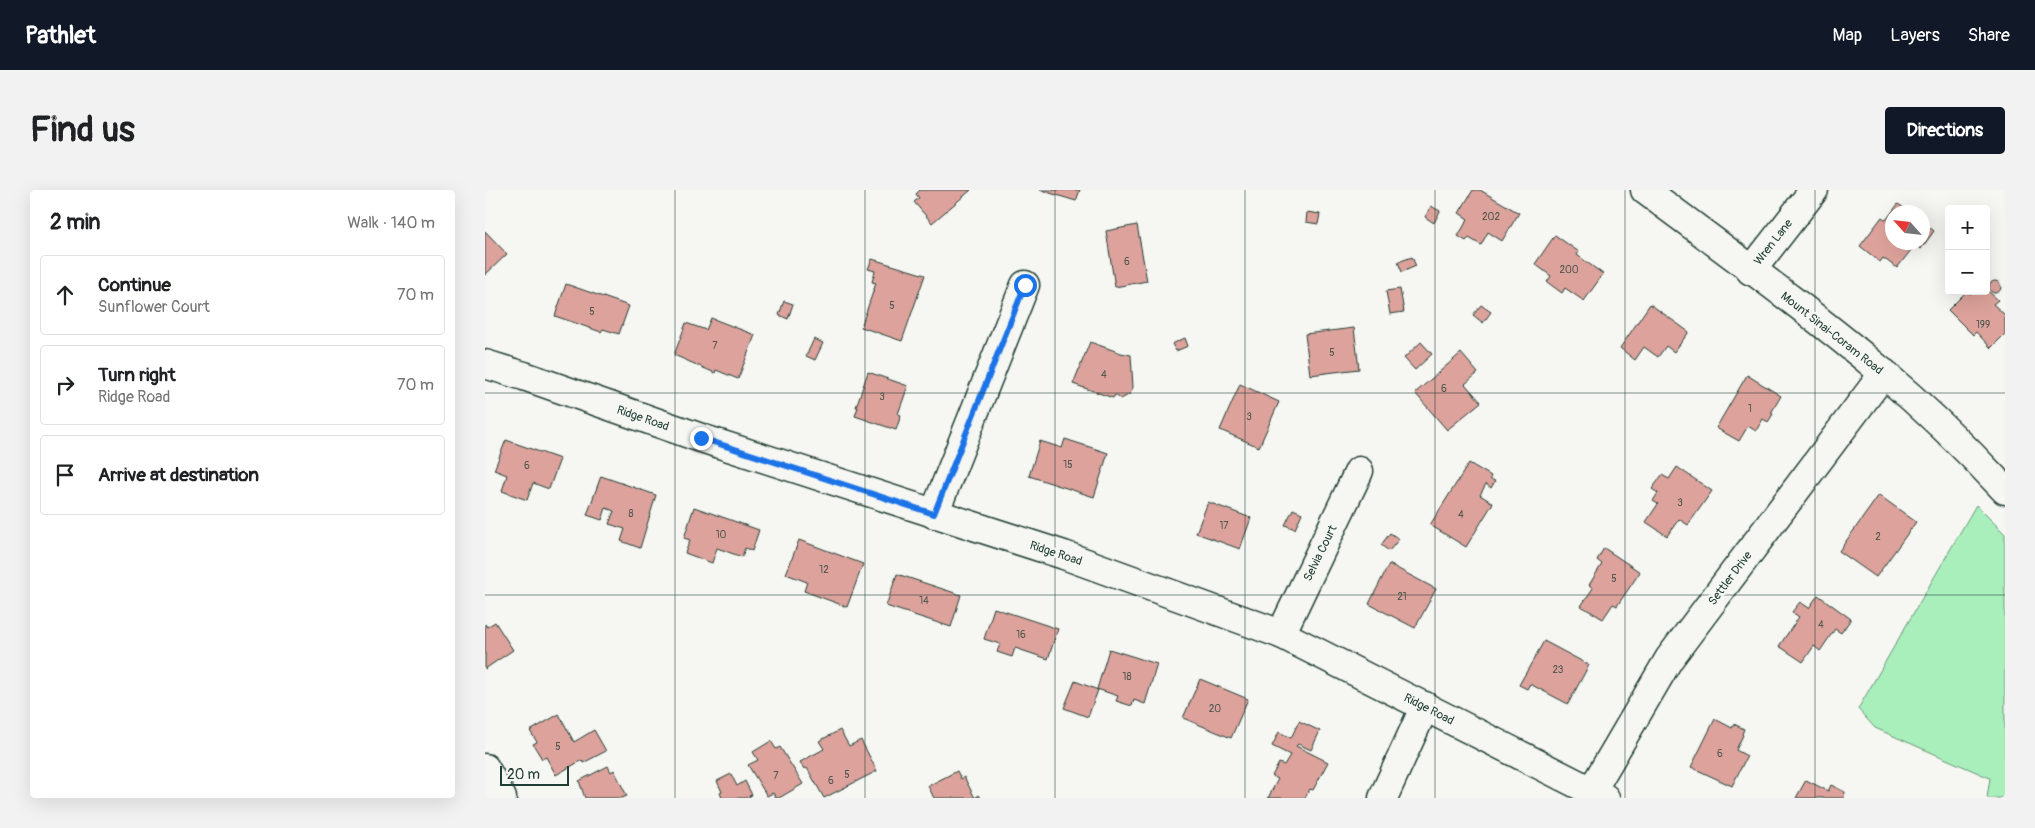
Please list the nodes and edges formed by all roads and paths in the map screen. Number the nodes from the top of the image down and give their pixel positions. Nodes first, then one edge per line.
1 (1645, 190) edge
2 (1814, 190) edge
3 (1751, 271) junction
4 (1025, 285) dead end
5 (485, 364) edge
6 (1884, 373) junction
7 (1359, 471) dead end
8 (2005, 490) edge
9 (934, 514) junction
10 (1281, 634) junction
11 (1425, 706) junction
12 (485, 768) edge
13 (1598, 795) edge
14 (502, 798) edge
15 (1383, 798) edge

1 - 3 street, Mount Sinai-Coram Road
2 - 3 street, Wren Lane
3 - 6 street, Mount Sinai-Coram Road
4 - 9 street
5 - 9 street, Ridge Road
6 - 8 street, Mount Sinai-Coram Road
6 - 13 street, Settler Drive
7 - 10 street, Selvia Court
9 - 10 street, Ridge Road
10 - 11 street, Ridge Road
11 - 13 street, Ridge Road
11 - 15 street
12 - 14 street

